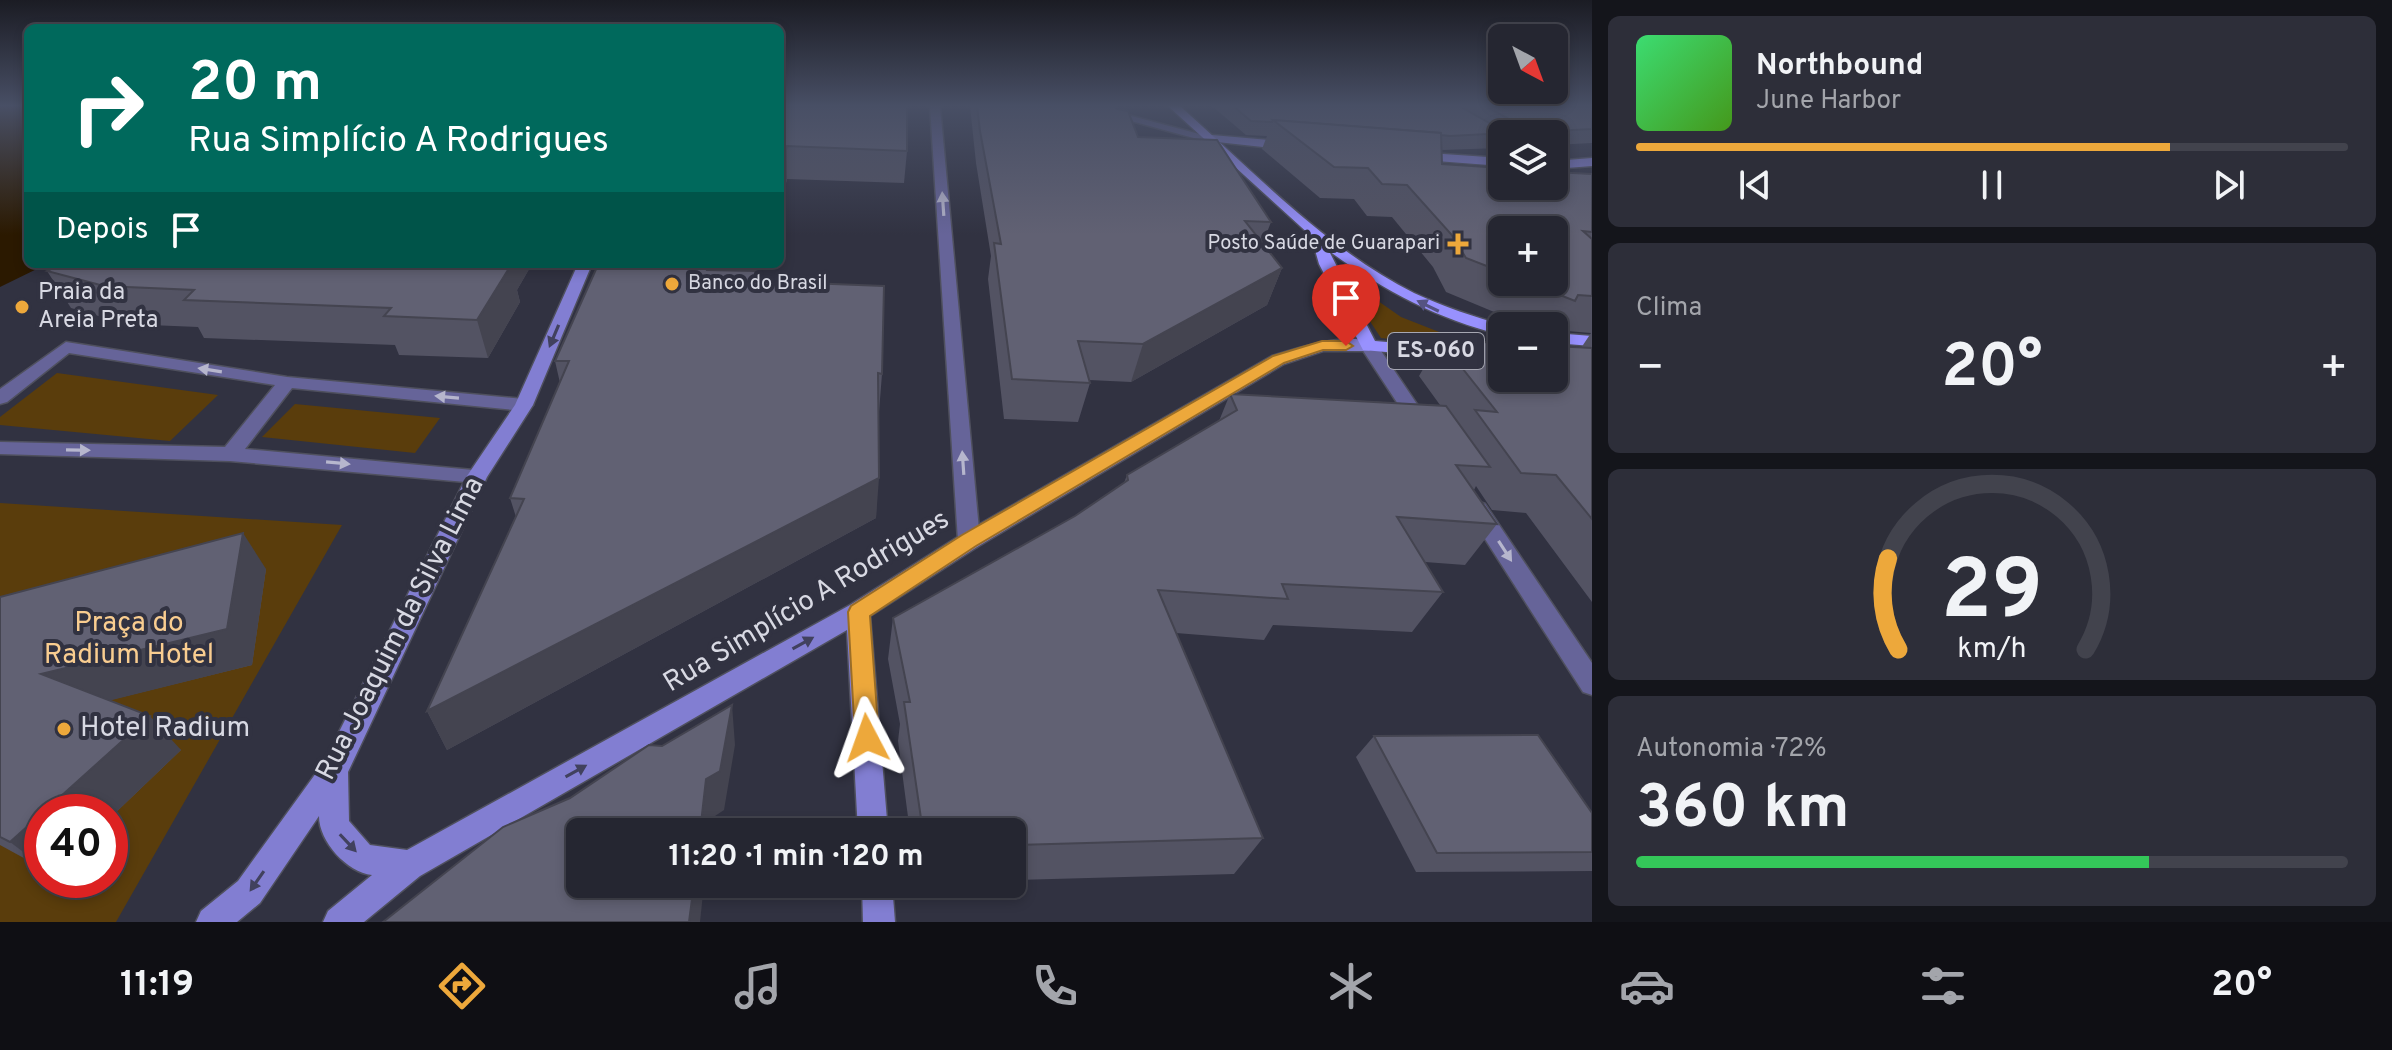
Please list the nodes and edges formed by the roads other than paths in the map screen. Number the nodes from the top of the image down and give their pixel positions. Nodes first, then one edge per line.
1 (938, 149) edge
2 (1223, 149) edge
3 (1396, 155) edge
4 (1488, 161) edge
5 (1592, 162) edge
6 (1568, 164) edge
7 (1318, 237) junction
8 (583, 268) edge
9 (1488, 326) edge
10 (1568, 339) edge
11 (1592, 341) edge
12 (1369, 346) junction
13 (1488, 356) edge
14 (287, 382) junction
15 (0, 398) edge
16 (524, 405) junction
17 (0, 448) edge
18 (1438, 450) edge
19 (230, 454) junction
20 (477, 476) junction
21 (1464, 489) edge
22 (969, 541) junction
23 (858, 612) junction
24 (1592, 684) edge
25 (334, 771) junction
26 (872, 818) edge
27 (409, 865) junction
28 (878, 898) edge
29 (212, 922) edge
30 (339, 922) edge
31 (879, 922) edge

22 -> 1 street
2 - 7 main road, ES-060
3 - 4 street
5 - 6 street
9 -> 7 main road, ES-060
7 - 12 main road, ES-060
8 -> 16 street, Rua Joaquim da Silva Lima
10 - 11 main road
12 - 13 main road, ES-060
12 - 18 street
12 - 22 street, Rua Simplício A Rodrigues
14 -> 15 street
16 -> 14 street
14 - 19 street
16 - 20 street, Rua Joaquim da Silva Lima
17 -> 19 street
19 -> 20 street
20 - 25 street, Rua Joaquim da Silva Lima
21 -> 24 street
22 - 23 street, Rua Simplício A Rodrigues
23 - 26 street
27 -> 23 street, Rua Simplício A Rodrigues
25 -> 27 street
25 -> 29 street, Rua Joaquim da Silva Lima
27 - 30 street
28 - 31 street

